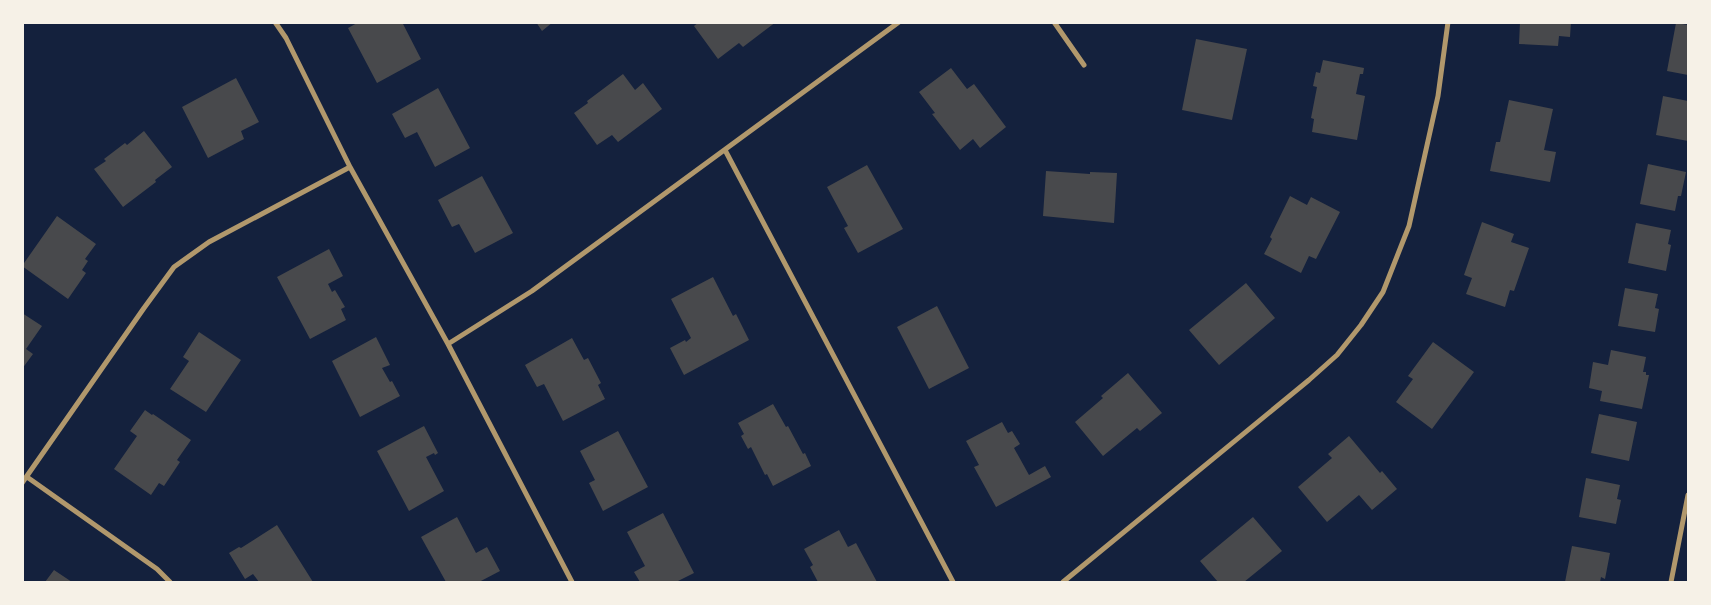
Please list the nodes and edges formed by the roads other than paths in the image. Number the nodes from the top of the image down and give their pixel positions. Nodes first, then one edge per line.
1 (274, 22) edge
2 (899, 22) edge
3 (1054, 22) edge
4 (1448, 22) edge
5 (1084, 65) dead end
6 (725, 150) junction
7 (350, 167) junction
8 (448, 344) junction
9 (27, 477) junction
10 (22, 484) edge
11 (1688, 495) edge
12 (1686, 525) edge
13 (170, 582) edge
14 (572, 582) edge
15 (953, 582) edge
16 (1063, 582) edge
17 (1671, 582) edge

1 - 7 street
2 - 6 street
3 - 5 street
4 - 16 street
6 - 8 street
6 - 15 street
7 - 8 street
7 - 9 street
8 - 14 street
9 - 10 street
9 - 13 street
11 - 12 street
12 - 17 street

